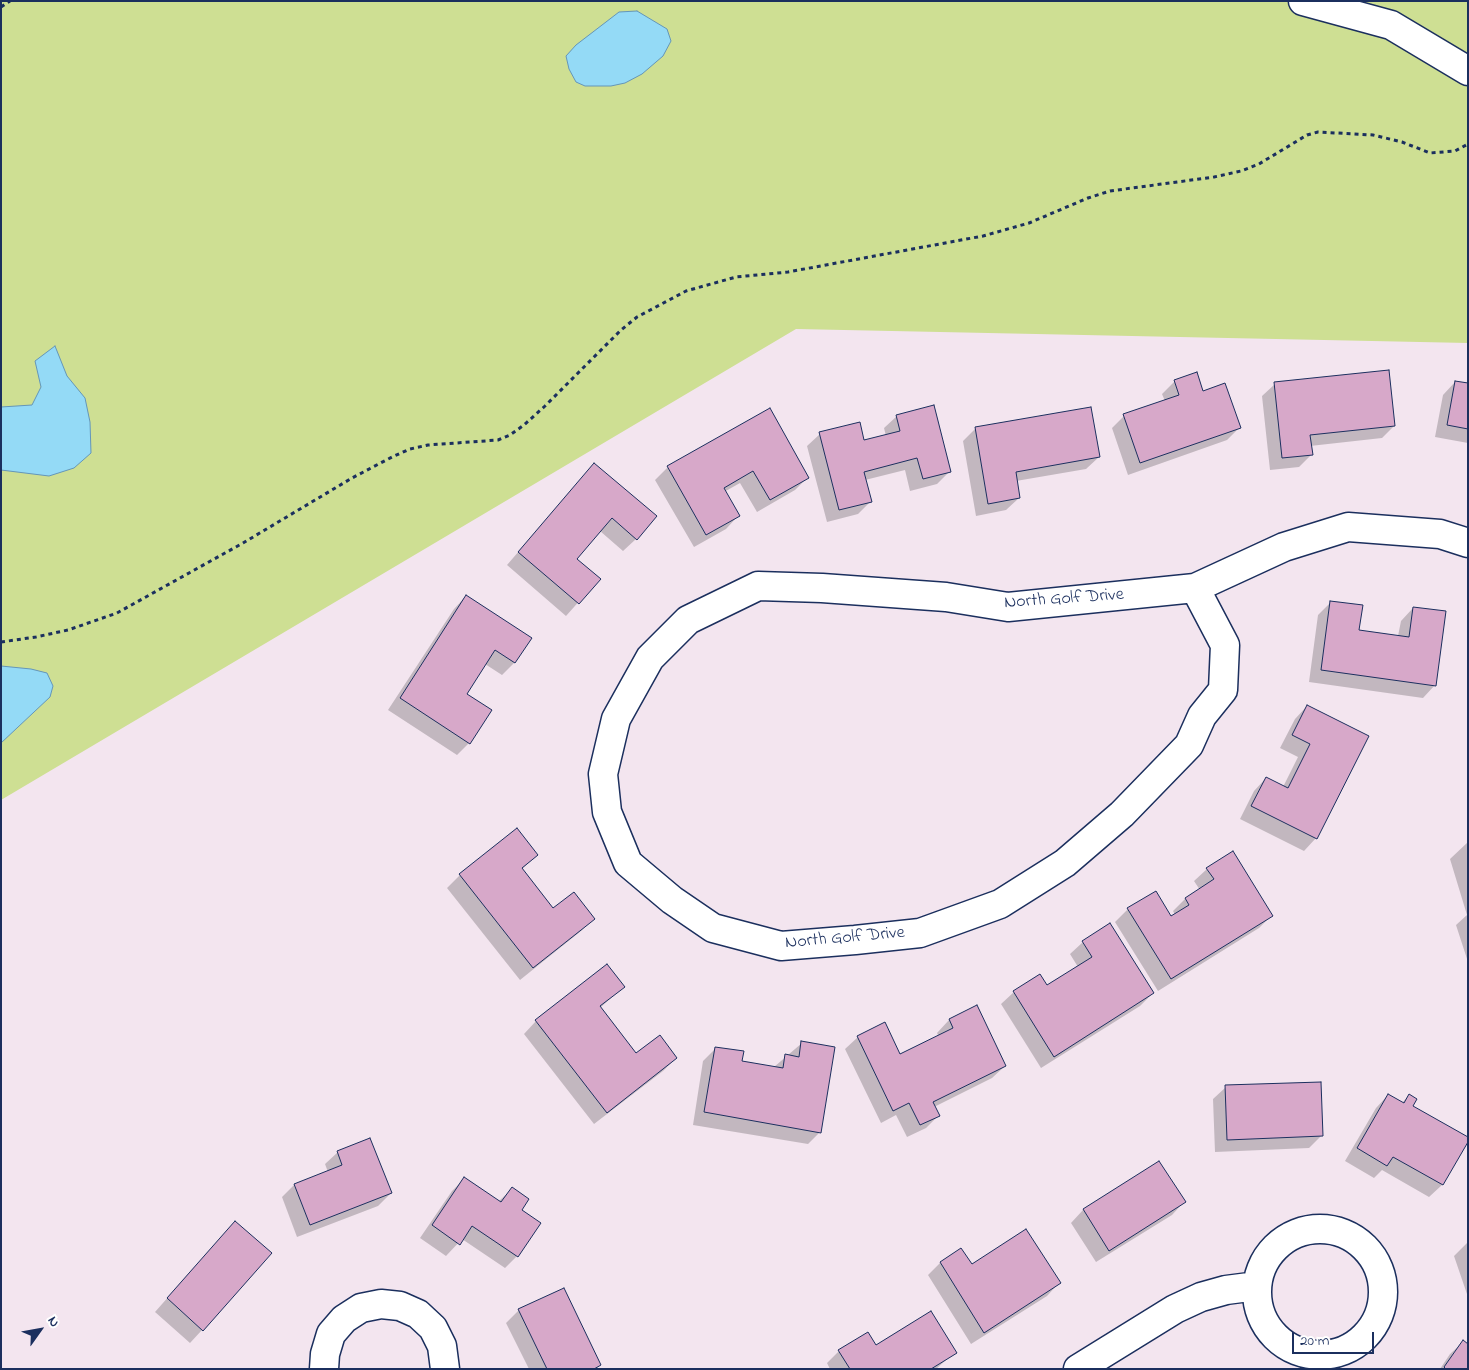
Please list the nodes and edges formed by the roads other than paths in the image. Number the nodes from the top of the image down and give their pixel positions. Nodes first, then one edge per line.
1 (1303, 1) edge
2 (1468, 71) edge
3 (1468, 543) edge
4 (1195, 588) junction
5 (1257, 1286) junction
6 (324, 1369) edge
7 (445, 1369) edge
8 (1078, 1369) edge

1 - 2 street
3 - 4 street, North Golf Drive
4 - 4 street, North Golf Drive
5 - 5 street
5 - 8 street
6 - 7 street

